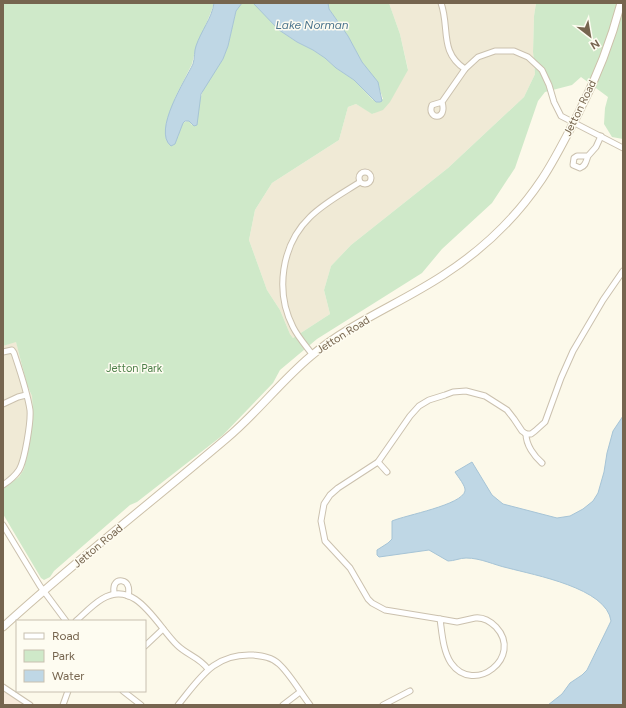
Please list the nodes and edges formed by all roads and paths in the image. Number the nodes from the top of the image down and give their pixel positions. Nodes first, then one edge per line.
1 (441, 3) edge
2 (621, 3) edge
3 (465, 69) junction
4 (442, 102) dead end
5 (574, 123) junction
6 (601, 136) junction
7 (623, 148) edge
8 (588, 156) dead end
9 (360, 182) dead end
10 (623, 271) edge
11 (3, 352) edge
12 (312, 354) junction
13 (26, 395) junction
14 (3, 404) edge
15 (526, 434) junction
16 (378, 462) junction
17 (542, 463) dead end
18 (387, 472) dead end
19 (3, 484) edge
20 (3, 525) edge
21 (44, 591) junction
22 (114, 594) junction
23 (128, 596) junction
24 (440, 619) junction
25 (65, 620) edge
26 (77, 620) edge
27 (3, 627) edge
28 (163, 629) junction
29 (146, 645) edge
30 (208, 669) junction
31 (3, 687) edge
32 (410, 690) dead end
33 (65, 692) edge
34 (124, 692) edge
35 (300, 692) junction
36 (30, 705) edge
37 (63, 705) edge
38 (141, 705) edge
39 (178, 705) edge
40 (283, 705) edge
41 (310, 705) edge
42 (383, 705) edge

1 - 3 street
2 - 5 street, Jetton Road
3 - 4 street
3 - 5 street
5 - 6 street
5 - 12 street, Jetton Road
6 - 7 street
6 - 8 street
9 - 12 street
10 - 15 street
11 - 13 street
12 - 21 street, Jetton Road
13 - 14 street
13 - 19 street
15 - 16 street
15 - 17 street
16 - 18 street
16 - 24 street
20 - 21 street
21 - 25 street
21 - 27 street, Jetton Road
22 - 23 street
22 - 23 street
22 - 26 street
23 - 28 street
24 - 24 street
28 - 29 street
28 - 30 street
30 - 35 street
30 - 39 street
31 - 36 street
32 - 42 street
33 - 37 street
34 - 38 street
35 - 40 street
35 - 41 street

